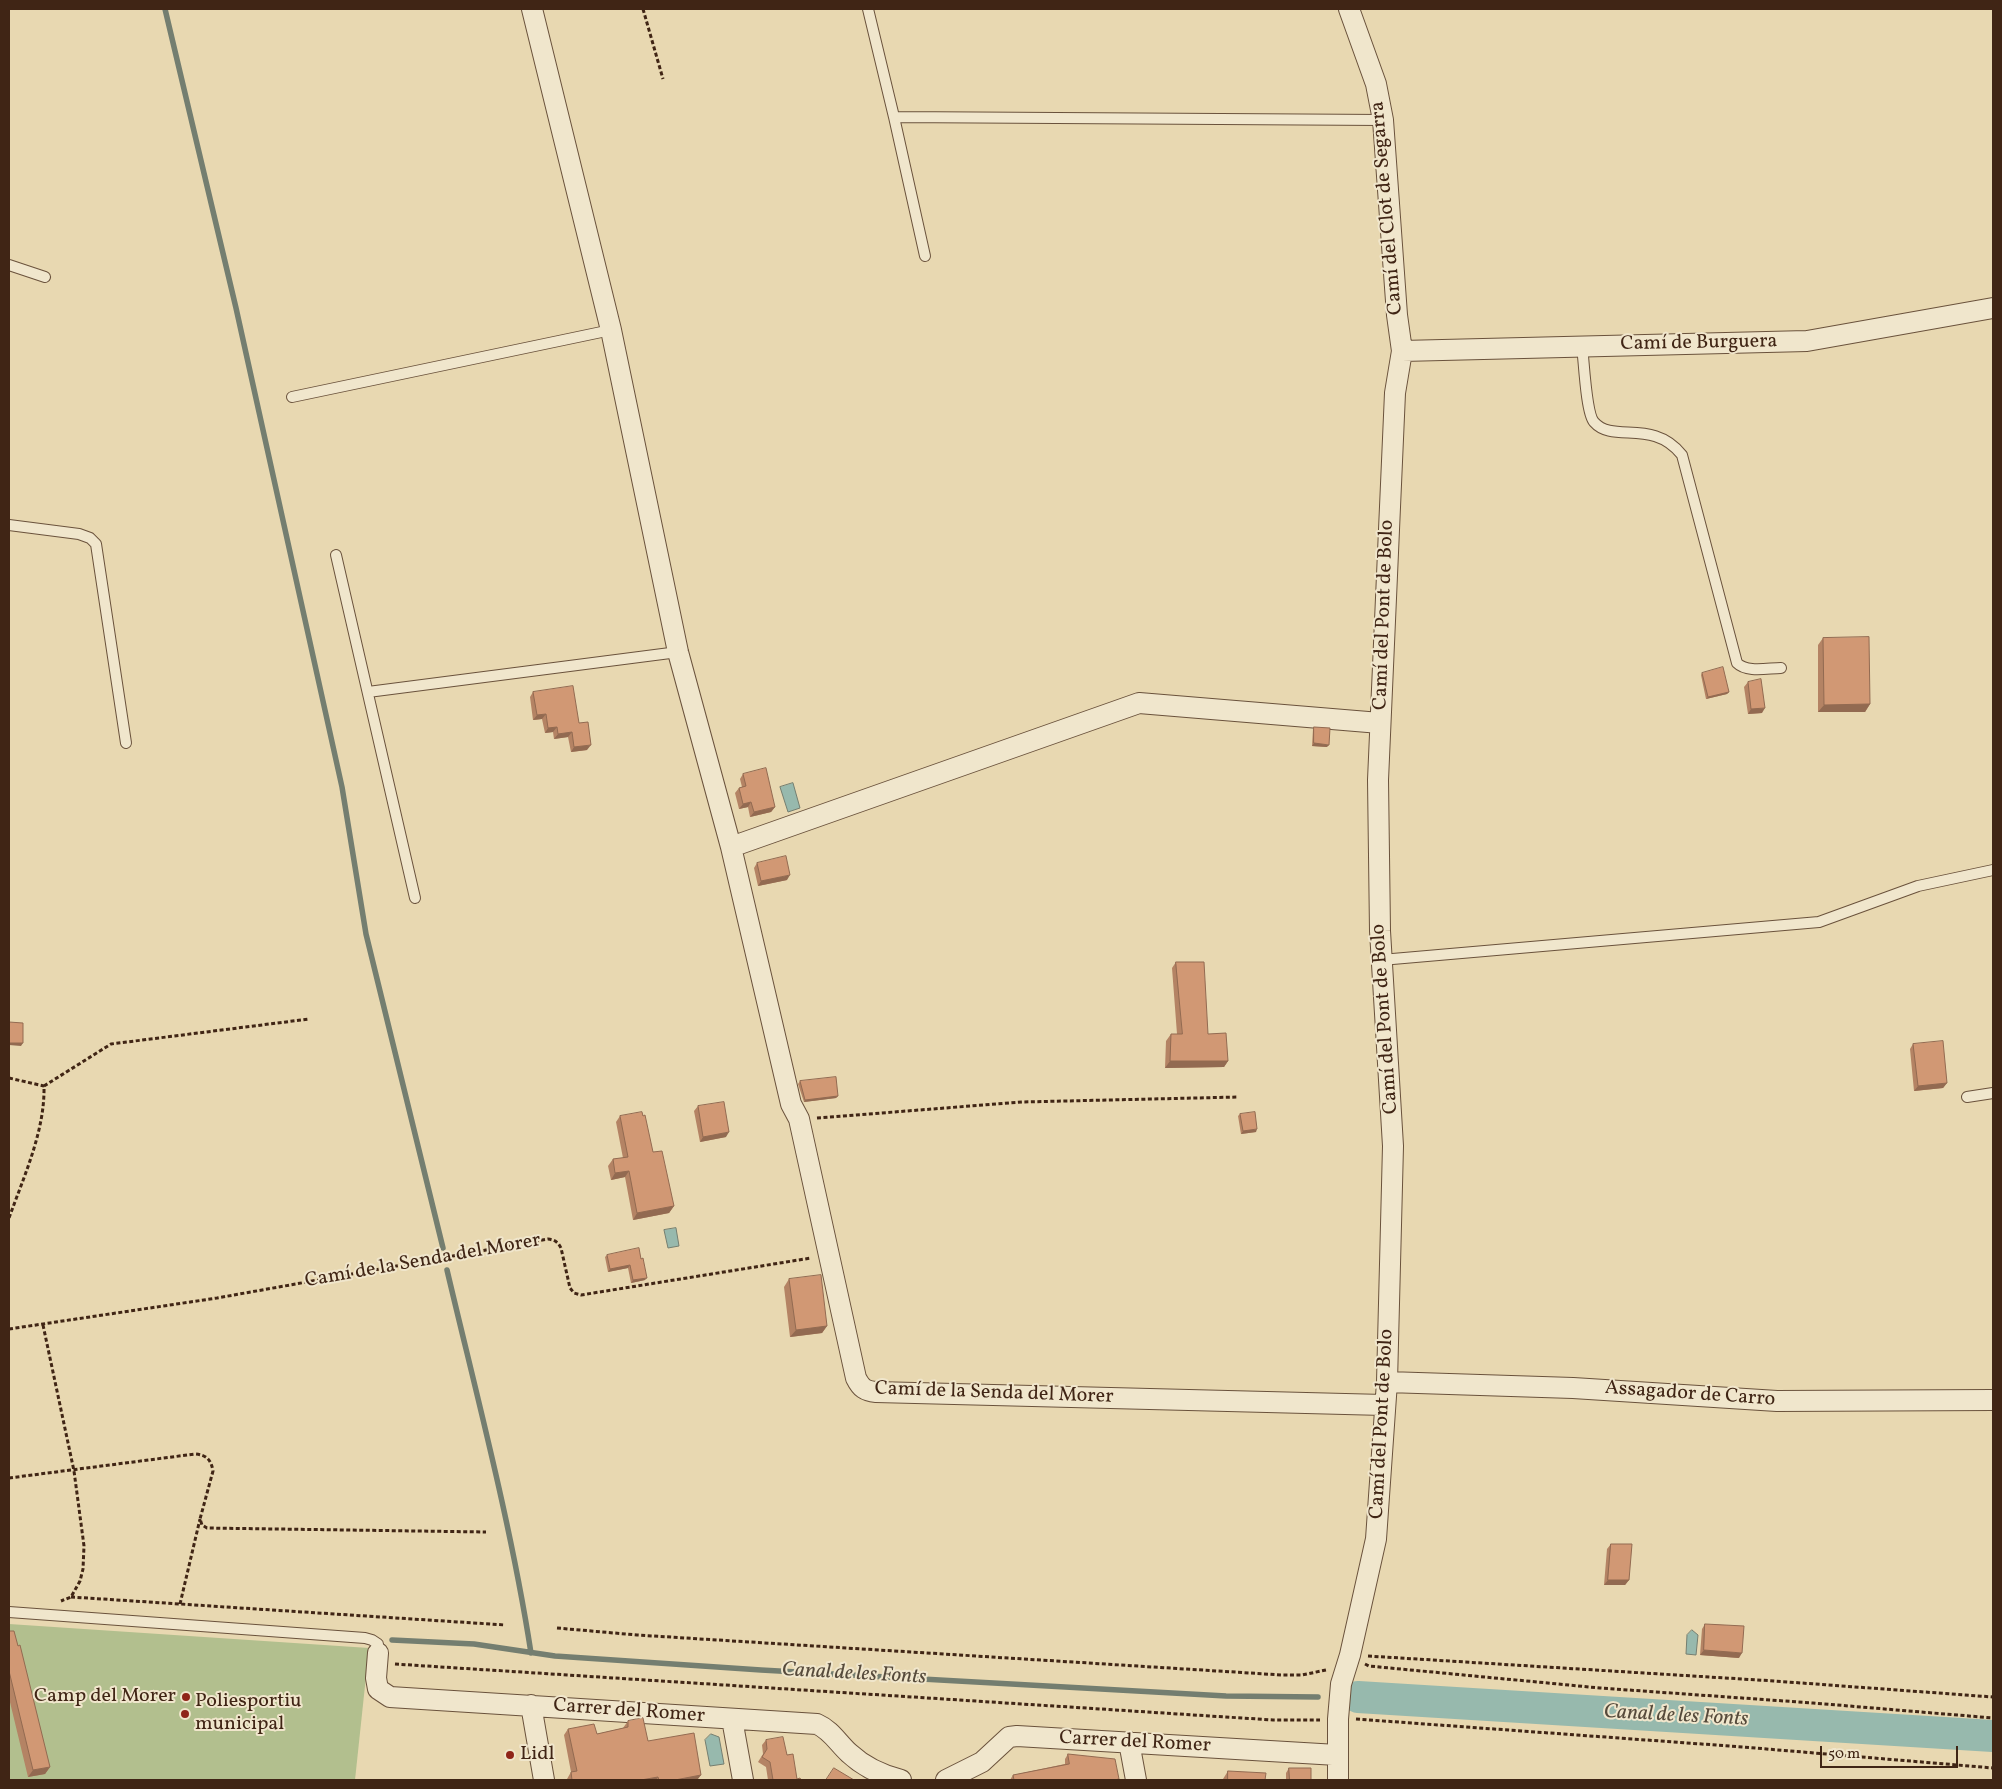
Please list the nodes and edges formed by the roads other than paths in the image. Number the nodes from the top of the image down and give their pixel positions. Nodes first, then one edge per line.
1 (532, 9) edge
2 (868, 9) edge
3 (1348, 9) edge
4 (894, 117) junction
5 (1383, 120) junction
6 (925, 256) dead end
7 (9, 265) edge
8 (45, 277) dead end
9 (1993, 308) edge
10 (611, 330) junction
11 (1582, 346) junction
12 (1402, 351) junction
13 (292, 398) dead end
14 (9, 525) edge
15 (336, 555) dead end
16 (678, 652) junction
17 (1781, 668) dead end
18 (368, 692) junction
19 (1380, 724) junction
20 (126, 743) dead end
21 (731, 847) junction
22 (1993, 870) edge
23 (415, 898) dead end
24 (1381, 960) junction
25 (1993, 1093) edge
26 (1966, 1097) dead end
27 (1387, 1382) junction
28 (1993, 1400) edge
29 (1384, 1405) junction
30 (9, 1612) edge
31 (378, 1658) joint
32 (531, 1706) junction
33 (732, 1719) junction
34 (1129, 1742) junction
35 (1337, 1755) junction
36 (544, 1780) edge
37 (743, 1780) edge
38 (901, 1780) edge
39 (946, 1780) edge
40 (1136, 1780) edge
41 (1338, 1780) edge

1 - 10 street
2 - 4 lane
3 - 5 street, Camí del Clot de Segarra
4 - 5 lane
4 - 6 lane
5 - 12 street, Camí del Clot de Segarra
7 - 8 lane
9 - 11 street, Camí de Burguera
10 - 13 lane
10 - 16 street
11 - 12 street, Camí de Burguera
11 - 17 lane
12 - 19 street, Camí del Pont de Bolo
14 - 20 lane
15 - 18 lane
16 - 18 lane
16 - 21 street
18 - 23 lane
19 - 21 street
19 - 24 street, Camí del Pont de Bolo
21 - 29 street, Camí de la Senda del Morer
22 - 24 lane
24 - 27 street, Camí del Pont de Bolo
25 - 26 lane
27 - 28 street, Assagador de Carro
27 - 29 street, Camí del Pont de Bolo
29 - 35 street, Camí del Pont de Bolo
30 - 31 lane
31 - 32 street, Carrer del Romer
32 - 33 street, Carrer del Romer
32 - 36 street
33 - 37 street
33 - 38 street, Carrer del Romer
34 - 35 street, Carrer del Romer
34 - 39 street, Carrer del Romer
34 - 40 street
35 - 41 street, Camí del Pont de Bolo

